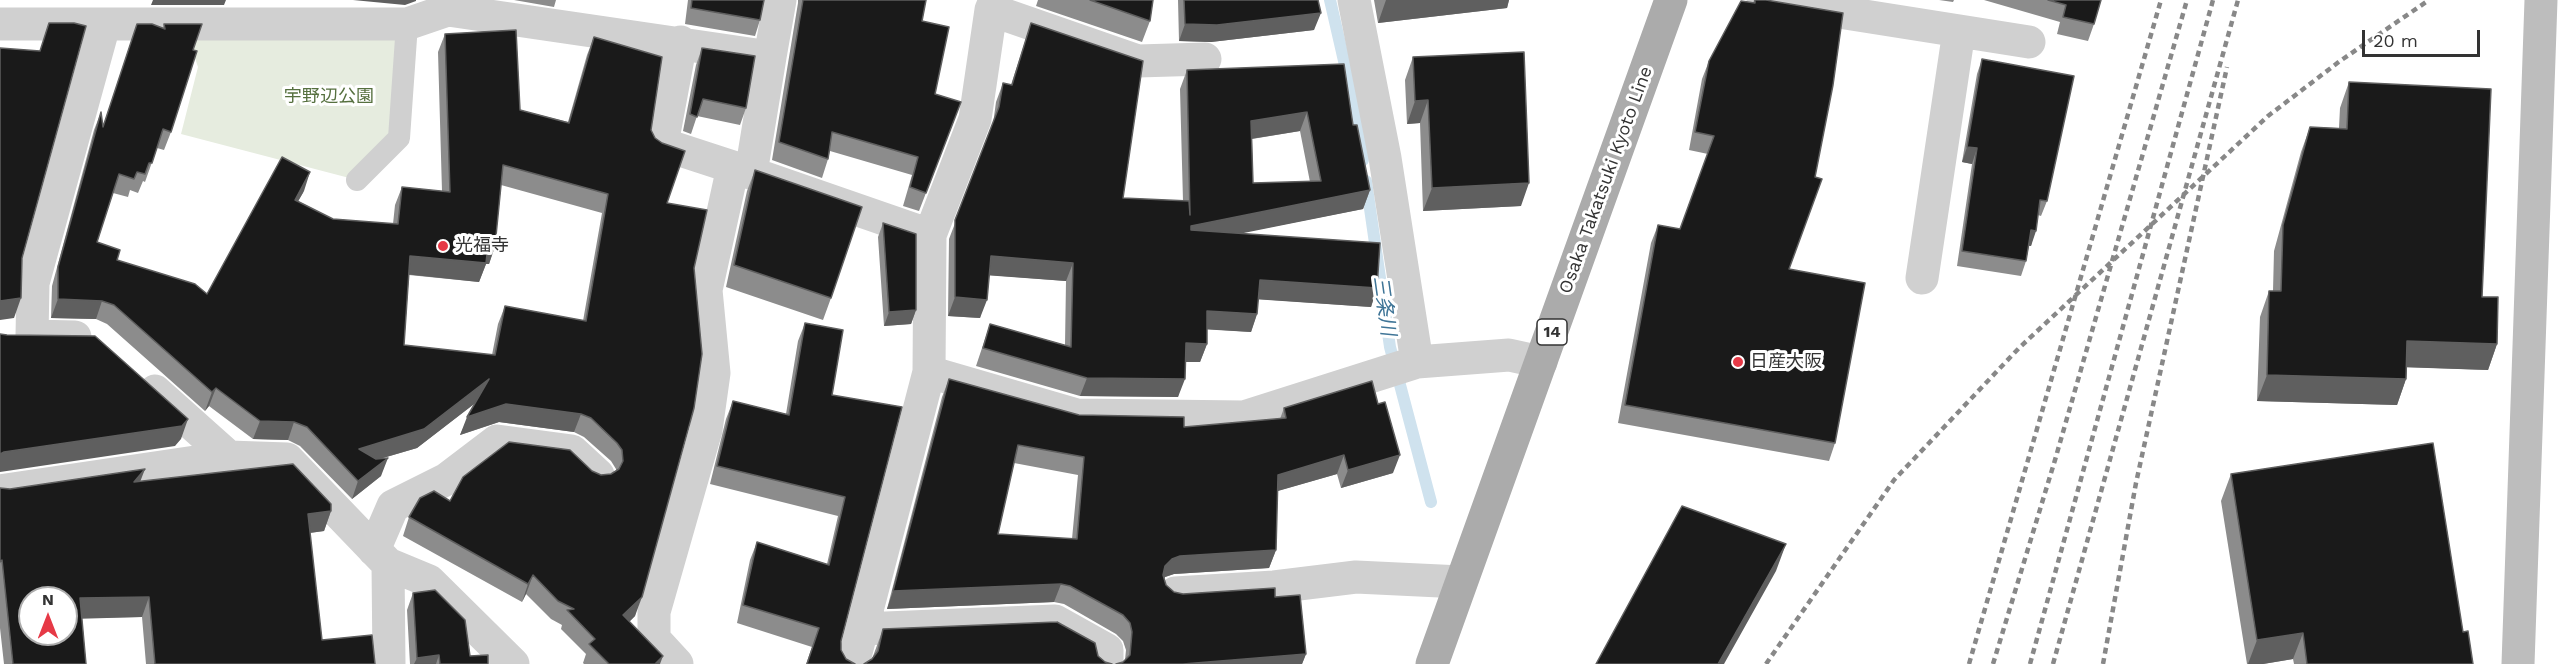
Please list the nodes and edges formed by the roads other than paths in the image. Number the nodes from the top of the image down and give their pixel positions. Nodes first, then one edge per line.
1 (780, 0) edge
2 (1354, 0) edge
3 (1671, 0) edge
4 (1763, 0) edge
5 (2541, 0) edge
6 (993, 5) edge
7 (0, 24) edge
8 (407, 24) junction
9 (104, 25) junction
10 (1959, 31) junction
11 (681, 42) junction
12 (2029, 42) dead end
13 (770, 57) junction
14 (1205, 59) dead end
15 (742, 170) junction
16 (357, 180) dead end
17 (930, 235) junction
18 (1922, 278) dead end
19 (16, 337) edge
20 (104, 346) edge
21 (1417, 362) junction
22 (1541, 362) junction
23 (131, 370) edge
24 (929, 372) junction
25 (229, 457) junction
26 (598, 475) edge
27 (0, 490) edge
28 (381, 557) junction
29 (1461, 582) junction
30 (1175, 593) edge
31 (862, 629) junction
32 (1435, 663) edge
33 (389, 664) edge
34 (513, 664) edge
35 (677, 664) edge
36 (853, 664) edge
37 (1107, 664) edge
38 (2518, 664) edge

1 - 13 street
2 - 21 street
3 - 22 main road, Osaka Takatsuki Kyoto Line / 14
4 - 10 street
5 - 38 street
6 - 14 street
6 - 17 street
7 - 9 street
8 - 9 street
8 - 11 street
8 - 16 lane
9 - 19 street
10 - 12 street
10 - 18 street
11 - 13 street
11 - 15 street
13 - 15 street
15 - 17 street
15 - 35 street
17 - 24 street
19 - 20 street
21 - 22 street
21 - 24 street
22 - 29 main road, Osaka Takatsuki Kyoto Line / 14
23 - 25 street
24 - 31 street
25 - 27 street
25 - 28 street
26 - 28 street
28 - 33 street
28 - 34 street
29 - 30 street
29 - 32 main road, Osaka Takatsuki Kyoto Line / 14
31 - 36 street
31 - 37 street

